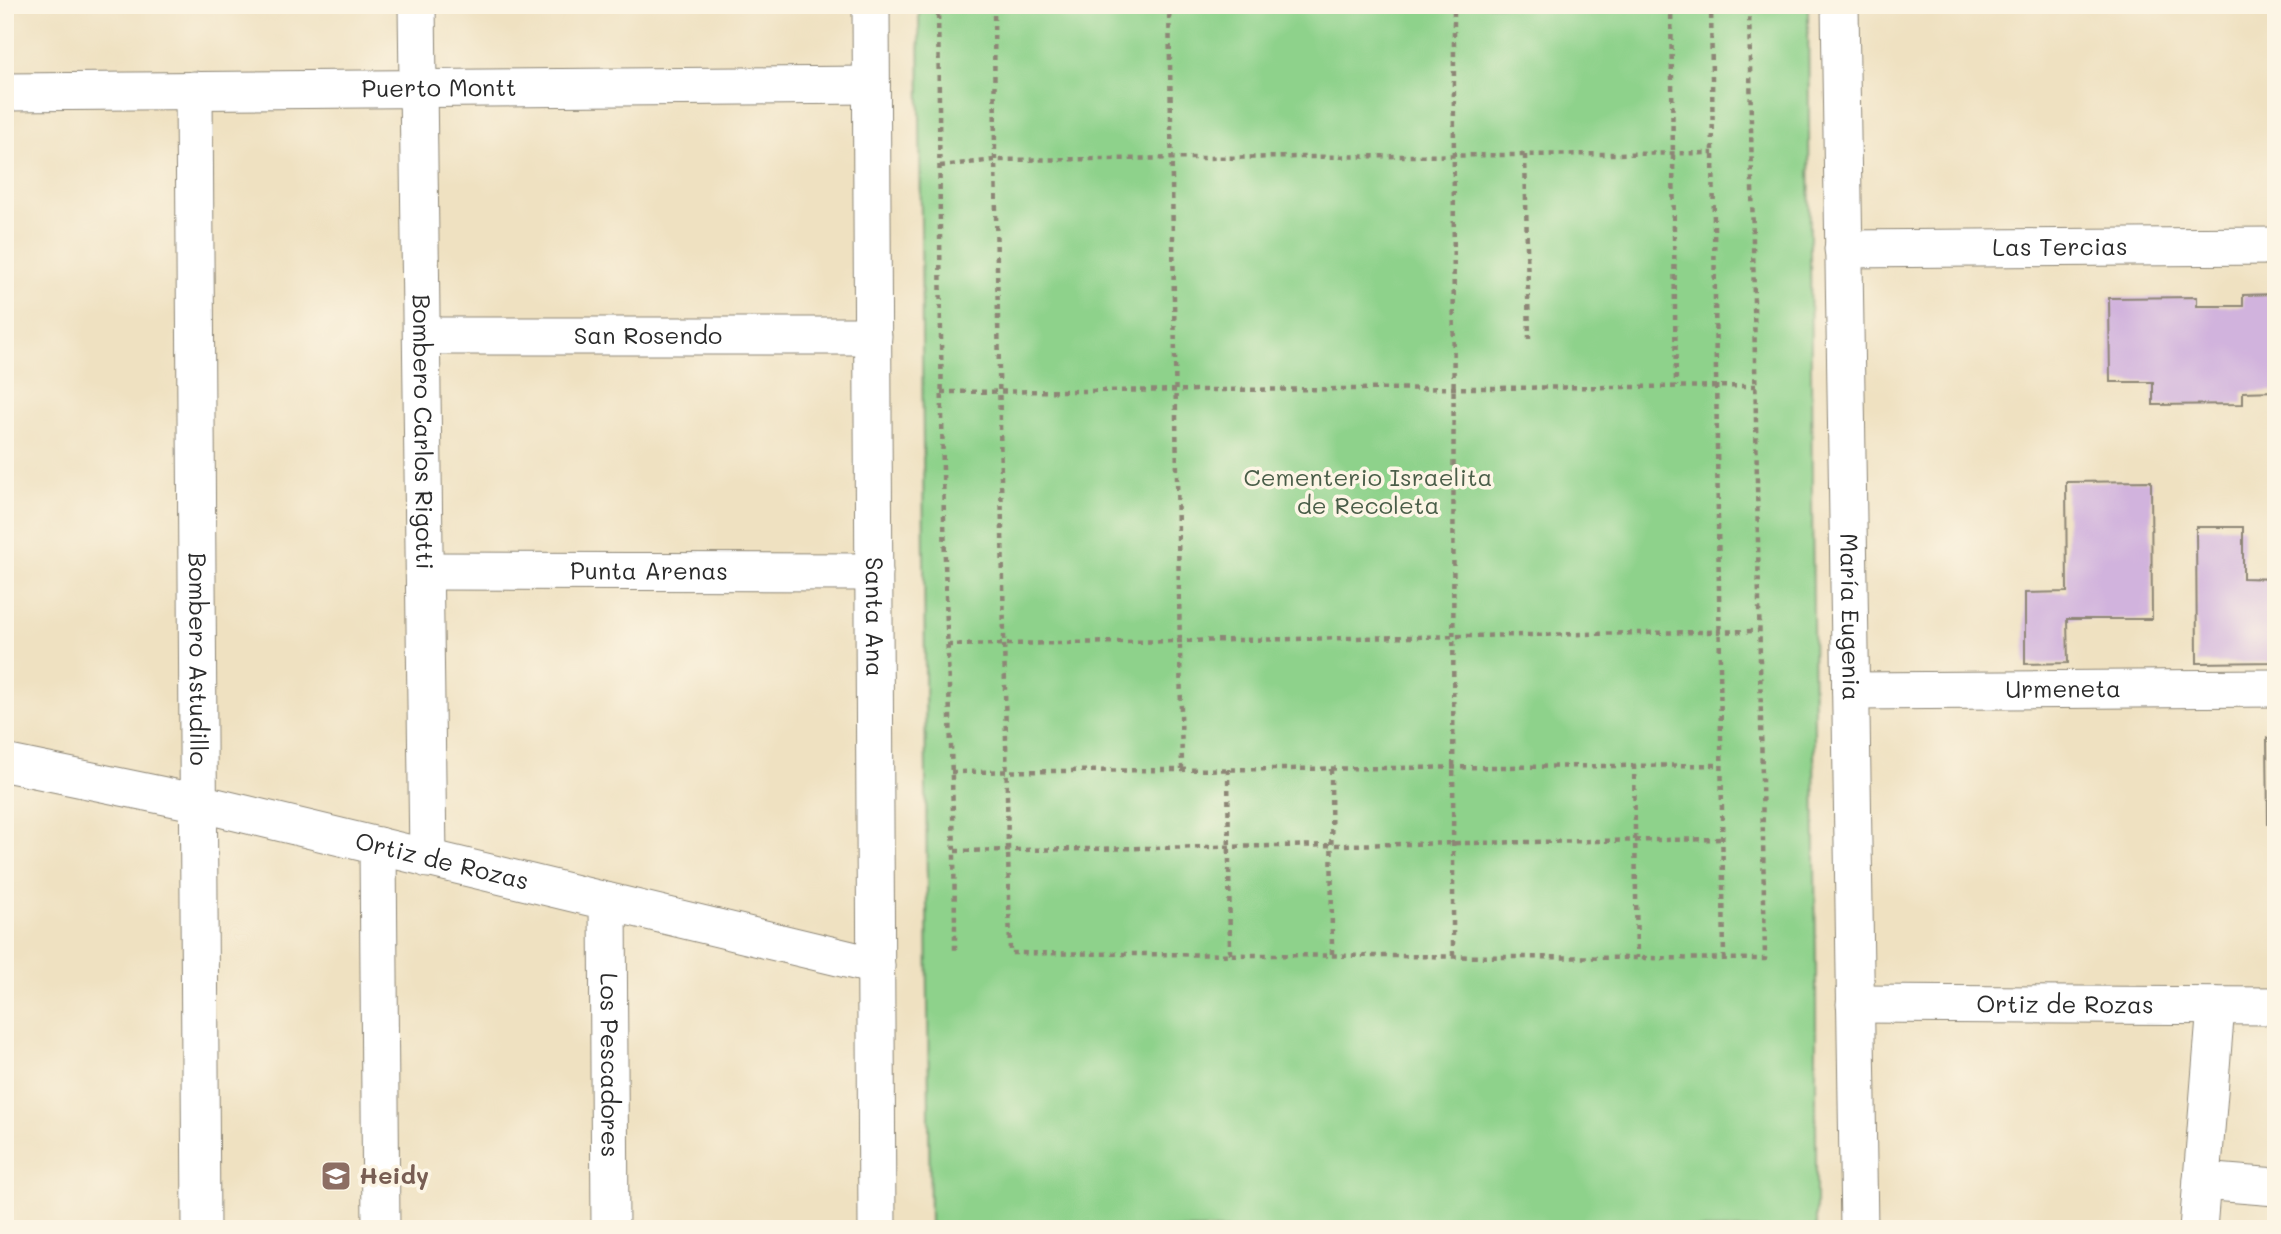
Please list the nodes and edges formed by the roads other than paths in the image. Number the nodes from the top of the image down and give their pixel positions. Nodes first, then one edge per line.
1 (417, 5) edge
2 (871, 5) edge
3 (1840, 5) edge
4 (871, 85) junction
5 (418, 89) junction
6 (194, 90) junction
7 (5, 92) edge
8 (2276, 246) edge
9 (1843, 249) junction
10 (422, 336) junction
11 (873, 336) junction
12 (425, 570) junction
13 (874, 572) junction
14 (2276, 688) edge
15 (1851, 691) junction
16 (5, 763) edge
17 (199, 803) junction
18 (378, 846) junction
19 (428, 859) junction
20 (608, 902) junction
21 (876, 966) junction
22 (1855, 1004) junction
23 (2216, 1006) junction
24 (2276, 1006) edge
25 (2202, 1181) junction
26 (2276, 1187) edge
27 (201, 1229) edge
28 (381, 1229) edge
29 (610, 1229) edge
30 (877, 1229) edge
31 (1859, 1229) edge
32 (2198, 1229) edge

1 - 5 street, Bombero Carlos Rigotti
2 - 4 street, Santa Ana
3 - 9 street, María Eugenia
4 - 5 street, Puerto Montt
4 - 11 street, Santa Ana
5 - 6 street, Puerto Montt
5 - 10 street, Bombero Carlos Rigotti
6 - 7 street, Puerto Montt
6 - 17 street, Bombero Astudillo
8 - 9 street, Las Tercias
9 - 15 street, María Eugenia
10 - 11 street, San Rosendo
10 - 12 street, Bombero Carlos Rigotti
11 - 13 street, Santa Ana
12 - 13 street, Punta Arenas
12 - 19 street, Bombero Carlos Rigotti
13 - 21 street, Santa Ana
14 - 15 street, Urmeneta
15 - 22 street, María Eugenia
16 - 17 street, Ortiz de Rozas
17 - 18 street, Ortiz de Rozas
17 - 27 street, Bombero Astudillo
18 - 19 street, Ortiz de Rozas
18 - 28 street
19 - 20 street, Ortiz de Rozas
20 - 21 street, Ortiz de Rozas
20 - 29 street, Los Pescadores
21 - 30 street, Santa Ana
22 - 23 street, Ortiz de Rozas
22 - 31 street, María Eugenia
23 - 24 street, Ortiz de Rozas
23 - 25 street
25 - 26 street
25 - 32 street

